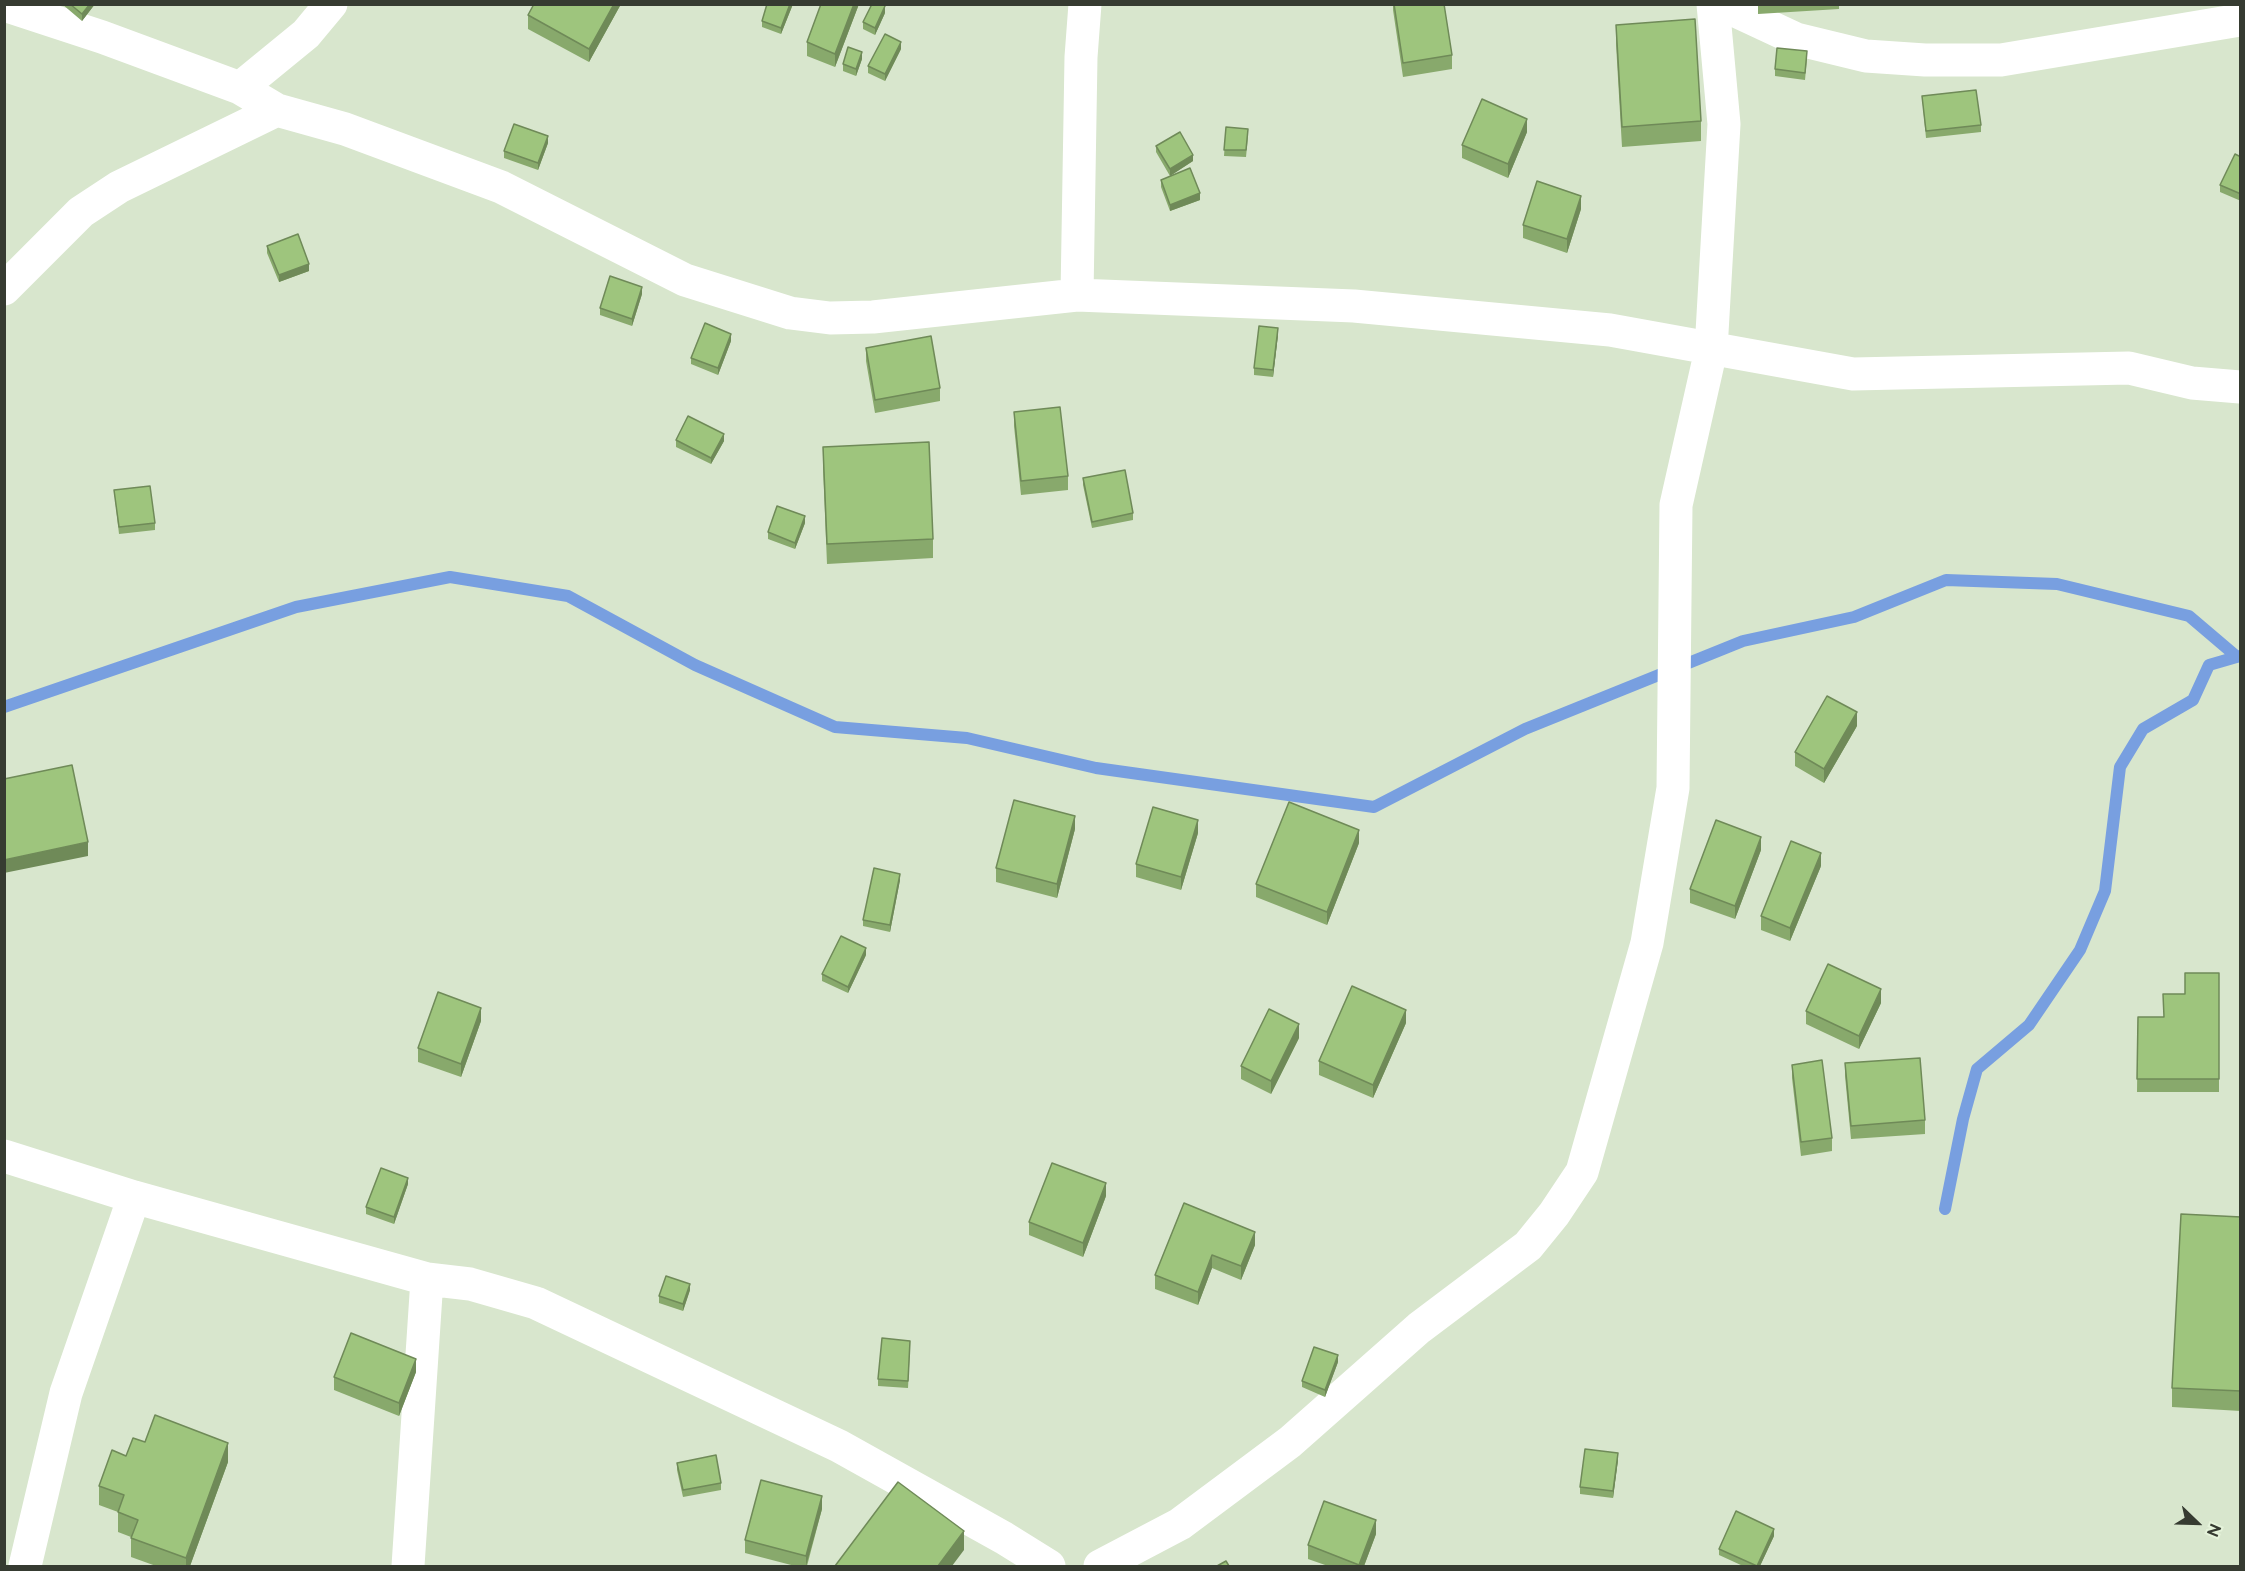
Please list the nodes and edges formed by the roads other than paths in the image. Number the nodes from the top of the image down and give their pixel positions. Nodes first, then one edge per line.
1 (331, 4) edge
2 (1085, 4) edge
3 (1713, 4) edge
4 (1721, 4) edge
5 (4, 5) edge
6 (2241, 20) edge
7 (240, 88) junction
8 (277, 110) junction
9 (4, 289) edge
10 (1077, 295) junction
11 (1712, 350) junction
12 (2241, 387) edge
13 (4, 1156) edge
14 (134, 1197) junction
15 (427, 1279) junction
16 (25, 1566) edge
17 (408, 1566) edge
18 (1049, 1566) edge
19 (1100, 1566) edge

1 - 7 street
2 - 10 street
3 - 11 street
4 - 6 street
5 - 7 street
7 - 8 street
8 - 9 street
8 - 10 street
10 - 11 street
11 - 12 street
11 - 19 street
13 - 14 street
14 - 15 street
14 - 16 street
15 - 17 street
15 - 18 street

